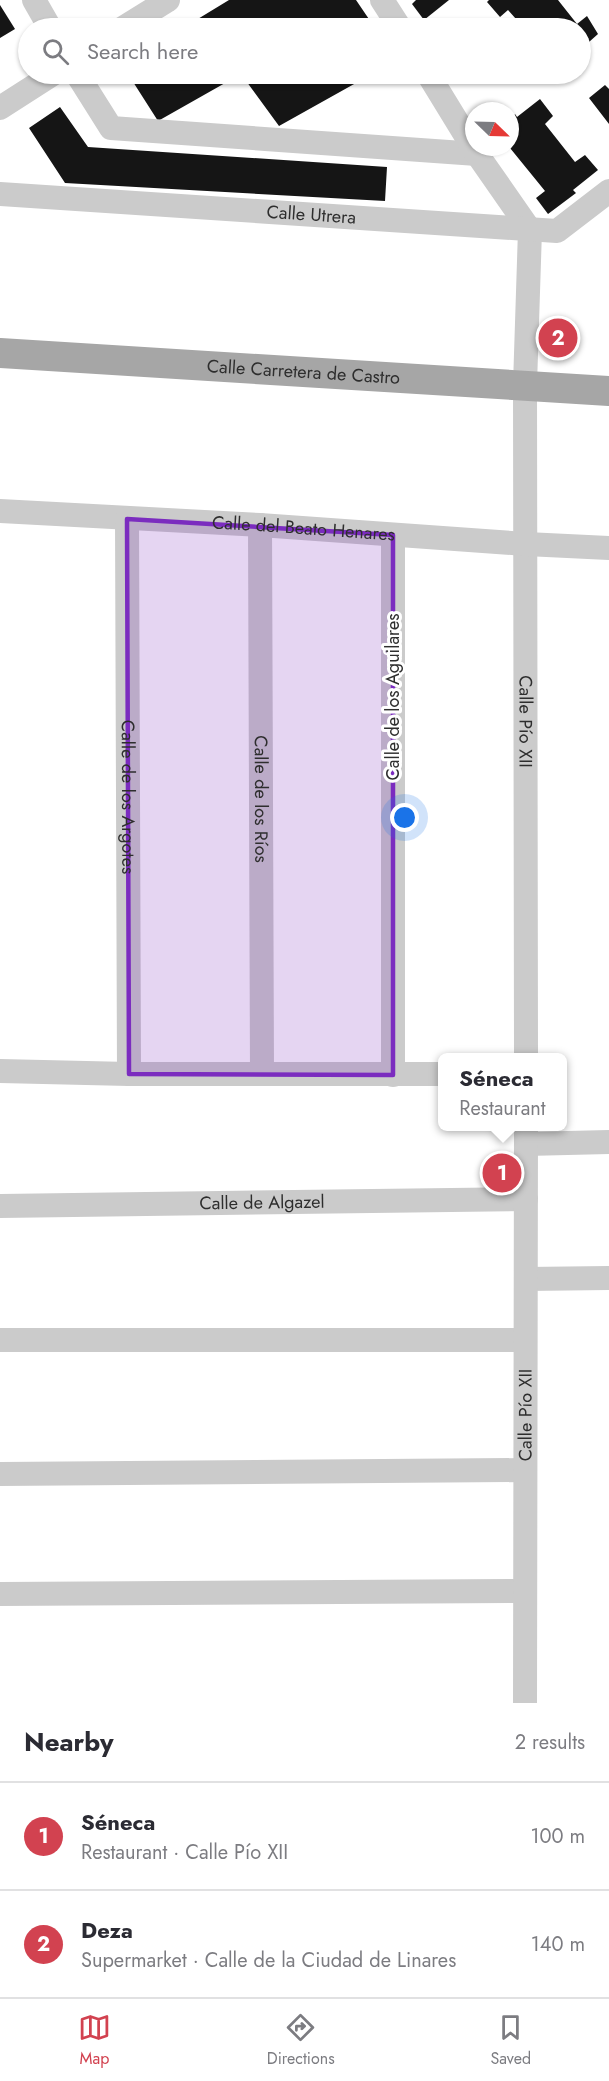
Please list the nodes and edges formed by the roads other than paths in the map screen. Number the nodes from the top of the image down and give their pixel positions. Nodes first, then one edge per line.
1 (34, 0) edge
2 (168, 0) edge
3 (382, 0) edge
4 (44, 18) edge
5 (139, 18) edge
6 (394, 18) edge
7 (37, 84) edge
8 (83, 84) edge
9 (434, 84) edge
10 (0, 108) edge
11 (465, 134) edge
12 (465, 153) edge
13 (478, 156) edge
14 (609, 191) edge
15 (0, 194) edge
16 (530, 230) junction
17 (0, 353) edge
18 (525, 386) junction
19 (609, 391) edge
20 (0, 511) edge
21 (127, 519) junction
22 (261, 525) junction
23 (393, 535) junction
24 (526, 544) junction
25 (609, 548) edge
26 (526, 1053) edge
27 (0, 1071) edge
28 (262, 1073) junction
29 (129, 1074) junction
30 (438, 1074) edge
31 (393, 1075) junction
32 (526, 1135) edge
33 (609, 1142) edge
34 (526, 1199) junction
35 (0, 1206) edge
36 (609, 1278) edge
37 (526, 1279) junction
38 (0, 1340) edge
39 (525, 1340) junction
40 (525, 1470) junction
41 (0, 1474) edge
42 (525, 1591) junction
43 (0, 1594) edge
44 (525, 1703) edge

1 - 4 street
2 - 5 street
3 - 6 street
7 - 10 street
8 - 12 street
9 - 11 street
13 - 16 street
14 - 16 street, Calle Utrera
15 - 16 street, Calle Utrera
16 - 18 street, Calle Pío XII
17 - 18 main road, Calle Carretera de Castro
18 - 19 main road, Calle Carretera de Castro
18 - 24 street, Calle Pío XII
20 - 21 street, Calle del Beato Henares
21 - 22 street, Calle del Beato Henares
21 - 29 street, Calle de los Argotes
22 - 23 street, Calle del Beato Henares
22 - 28 street, Calle de los Ríos
23 - 24 street, Calle del Beato Henares
23 - 31 street, Calle de los Aguilares
24 - 25 street, Calle del Beato Henares
24 - 26 street, Calle Pío XII
27 - 29 street
28 - 29 street
28 - 31 street
30 - 31 street
32 - 33 street
32 - 34 street, Calle Pío XII
34 - 35 street, Calle de Algazel
34 - 37 street, Calle Pío XII
36 - 37 street
37 - 39 street, Calle Pío XII
38 - 39 street
39 - 40 street, Calle Pío XII
40 - 41 street
40 - 42 street, Calle Pío XII
42 - 43 street
42 - 44 street, Calle Pío XII

